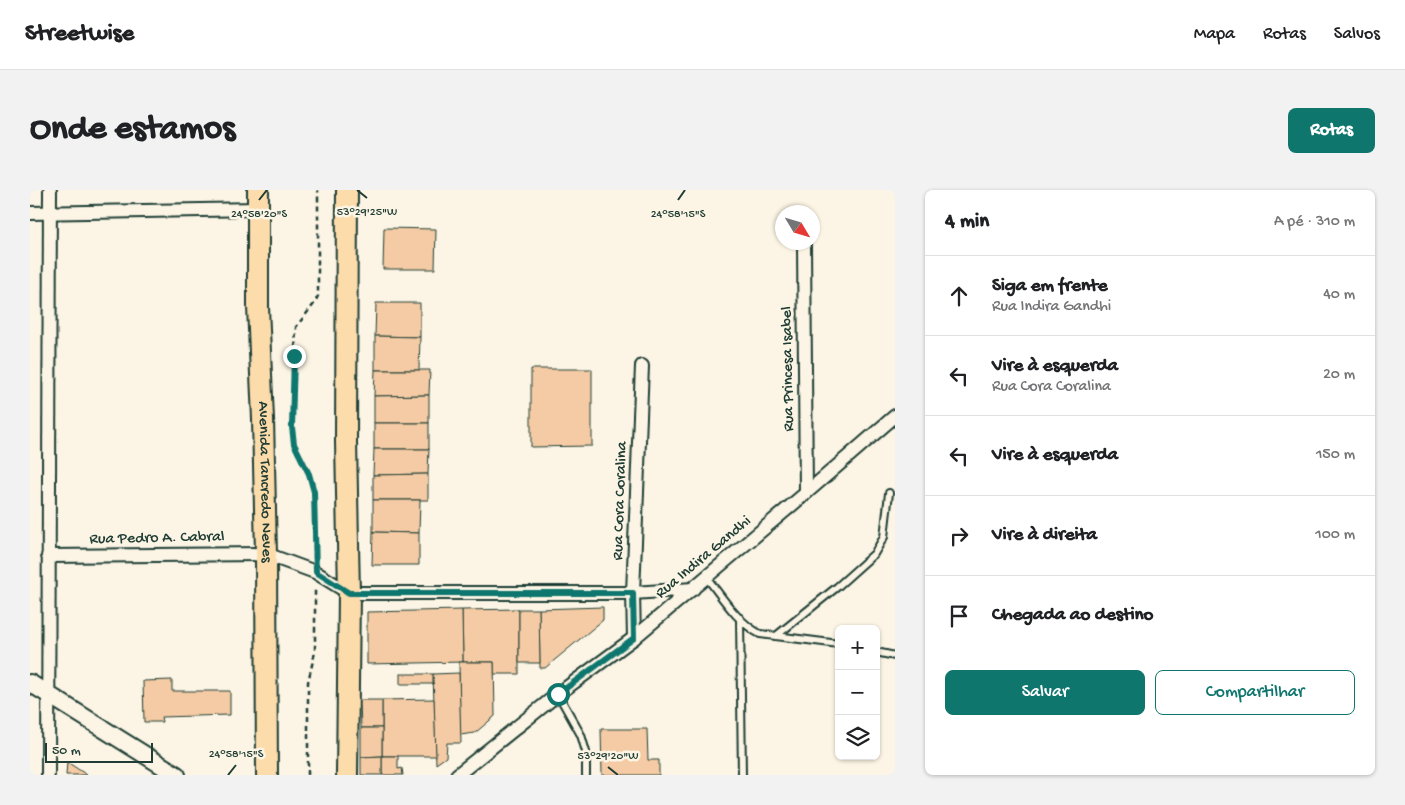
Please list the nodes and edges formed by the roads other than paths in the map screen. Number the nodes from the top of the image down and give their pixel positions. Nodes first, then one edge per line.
1 (50, 190) edge
2 (347, 190) edge
3 (258, 200) edge
4 (30, 212) edge
5 (50, 212) junction
6 (804, 250) edge
7 (642, 366) dead end
8 (894, 418) edge
9 (806, 493) junction
10 (889, 493) dead end
11 (266, 554) junction
12 (48, 556) junction
13 (706, 578) junction
14 (693, 589) junction
15 (349, 593) junction
16 (633, 593) junction
17 (740, 618) junction
18 (776, 636) junction
19 (634, 638) junction
20 (835, 643) edge
21 (880, 653) edge
22 (895, 656) edge
23 (30, 683) edge
24 (558, 694) junction
25 (49, 695) junction
26 (48, 775) edge
27 (177, 775) edge
28 (266, 775) edge
29 (348, 775) edge
30 (457, 775) edge
31 (586, 775) edge
32 (742, 775) edge

1 - 5 street
2 - 15 main road
3 - 5 street
3 - 11 main road, Avenida Tancredo Neves
4 - 5 street
5 - 12 street
6 - 9 street, Rua Princesa Isabel
7 - 16 street, Rua Cora Coralina
8 - 9 street, Rua Indira Gandhi
9 - 13 street, Rua Indira Gandhi
10 - 18 lane
11 - 12 street, Rua Pedro A. Cabral
11 - 15 street
11 - 28 main road, Avenida Tancredo Neves
12 - 25 street
13 - 14 street, Rua Indira Gandhi
13 - 17 lane
14 - 16 street
14 - 19 street, Rua Indira Gandhi
15 - 16 street
15 - 29 main road
16 - 19 street, Rua Cora Coralina
17 - 18 lane
17 - 32 lane
18 - 20 lane
19 - 24 street, Rua Indira Gandhi
21 - 22 lane
23 - 25 street
24 - 30 street, Rua Indira Gandhi
24 - 31 lane
25 - 26 street
25 - 27 street

